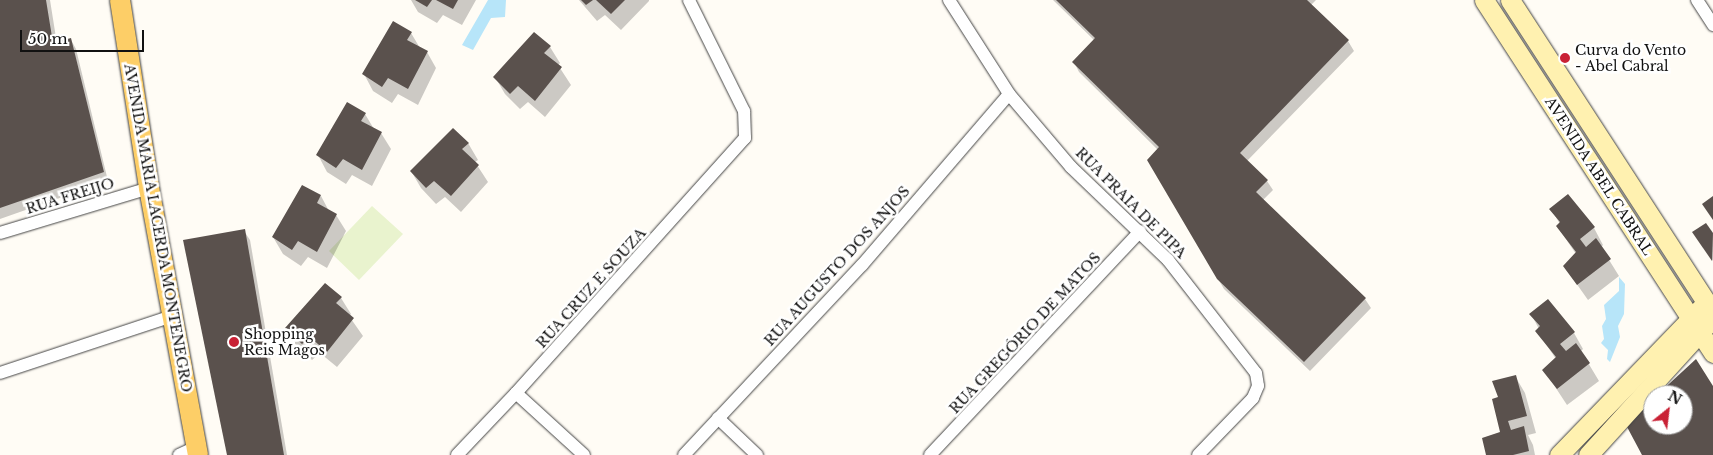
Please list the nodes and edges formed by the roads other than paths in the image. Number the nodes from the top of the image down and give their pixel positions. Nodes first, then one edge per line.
1 (120, 0) edge
2 (689, 0) edge
3 (949, 0) edge
4 (1484, 0) edge
5 (1510, 0) edge
6 (1697, 0) edge
7 (1713, 25) edge
8 (1009, 94) junction
9 (149, 188) junction
10 (1140, 231) junction
11 (0, 233) edge
12 (1706, 313) edge
13 (172, 316) junction
14 (1713, 353) edge
15 (0, 373) edge
16 (516, 393) junction
17 (718, 418) junction
18 (191, 452) edge
19 (457, 455) edge
20 (584, 455) edge
21 (684, 455) edge
22 (757, 455) edge
23 (930, 455) edge
24 (1198, 455) edge
25 (1560, 455) edge
26 (1588, 455) edge

1 - 9 main road, AVENIDA MARIA LACERDA MONTENEGRO
2 - 16 street, RUA CRUZ E SOUZA
3 - 8 street, RUA PRAIA DE PIPA
4 - 12 main road, AVENIDA ABEL CABRAL
5 - 12 main road, AVENIDA ABEL CABRAL
6 - 7 street
8 - 10 street, RUA PRAIA DE PIPA
8 - 17 street, RUA AUGUSTO DOS ANJOS
9 - 11 street, RUA FREIJO
9 - 13 main road, AVENIDA MARIA LACERDA MONTENEGRO
10 - 23 street, RUA GREGÓRIO DE MATOS
10 - 24 street, RUA PRAIA DE PIPA
12 - 14 main road, AVENIDA ABEL CABRAL
12 - 25 main road
12 - 26 main road
13 - 15 street
13 - 18 main road, AVENIDA MARIA LACERDA MONTENEGRO
16 - 19 street, RUA CRUZ E SOUZA
16 - 20 street
17 - 21 street, RUA AUGUSTO DOS ANJOS
17 - 22 street

